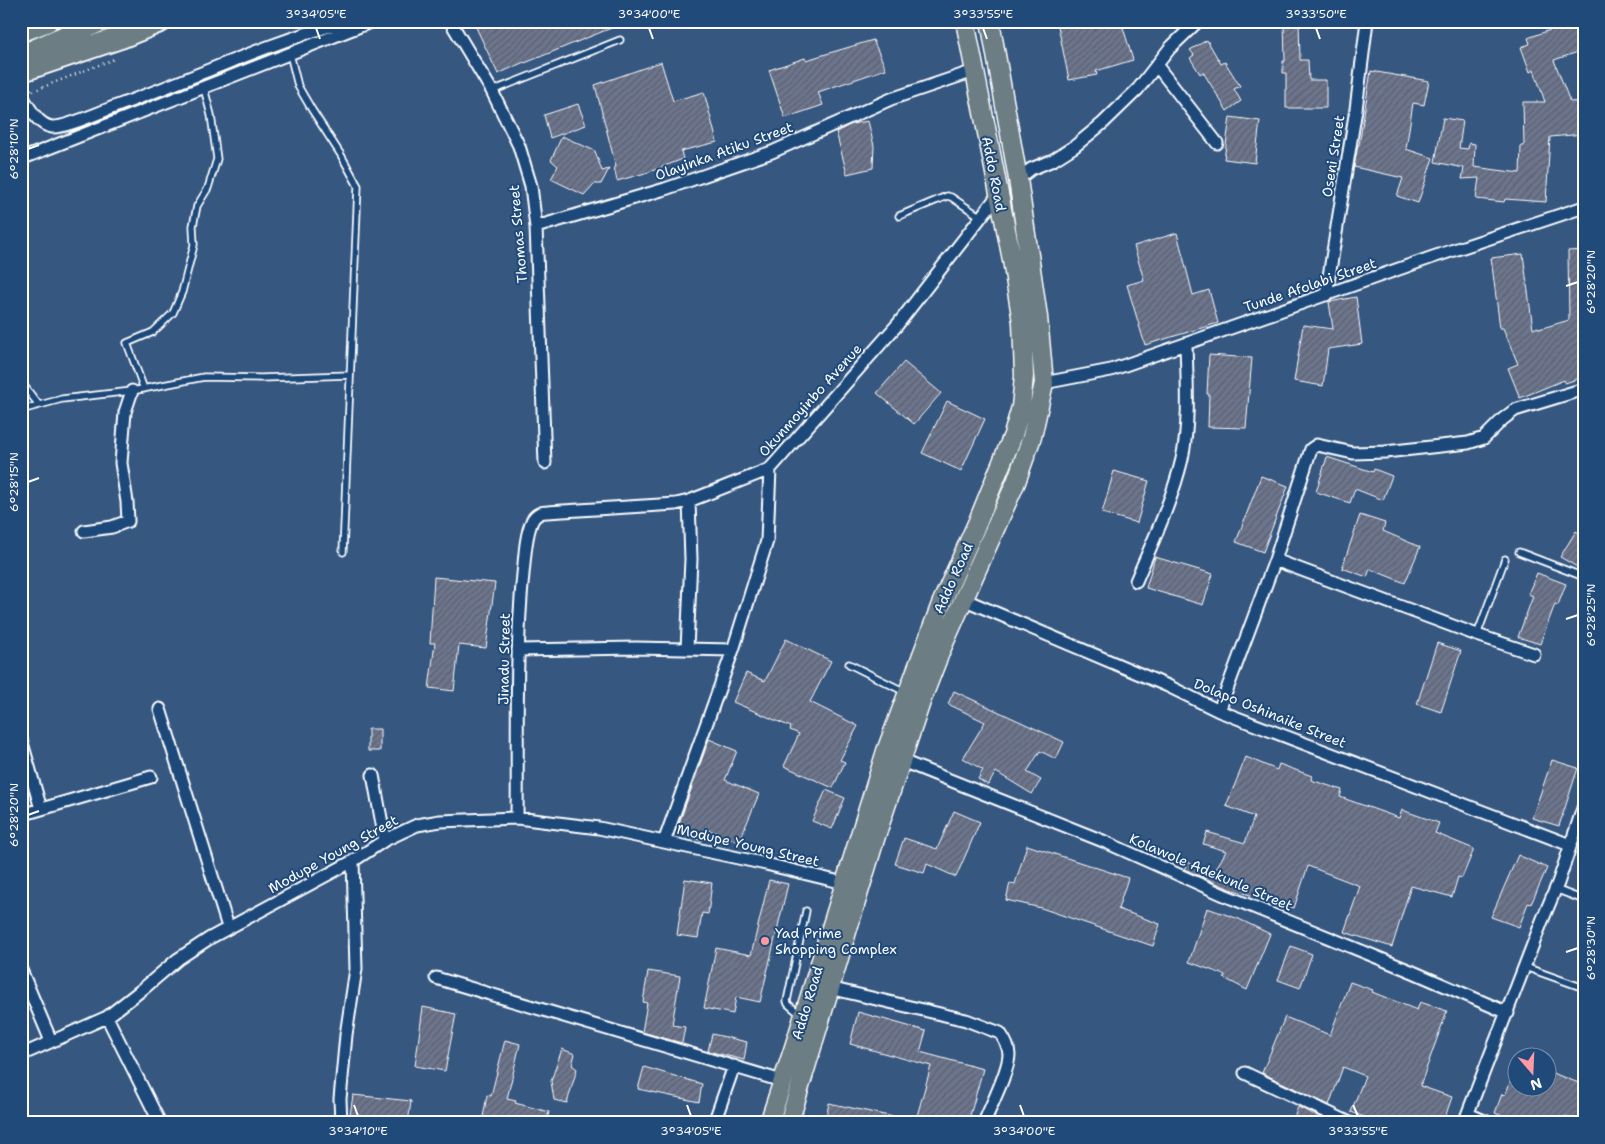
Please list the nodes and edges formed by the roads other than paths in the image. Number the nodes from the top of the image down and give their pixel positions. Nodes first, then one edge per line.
1 (47, 21) edge
2 (100, 21) edge
3 (161, 21) edge
4 (347, 21) edge
5 (373, 21) edge
6 (450, 21) edge
7 (965, 21) edge
8 (990, 21) edge
9 (1198, 21) edge
10 (1367, 21) edge
11 (21, 31) edge
12 (620, 40) dead end
13 (290, 54) junction
14 (21, 56) edge
15 (1157, 66) junction
16 (21, 71) edge
17 (974, 71) junction
18 (204, 88) junction
19 (492, 91) junction
20 (27, 93) edge
21 (1217, 143) dead end
22 (21, 160) edge
23 (1018, 179) junction
24 (998, 195) junction
25 (1584, 207) edge
26 (899, 216) dead end
27 (981, 217) junction
28 (536, 227) junction
29 (1326, 295) junction
30 (1186, 344) junction
31 (350, 375) junction
32 (21, 382) edge
33 (1044, 383) junction
34 (144, 389) junction
35 (1584, 389) edge
36 (132, 391) junction
37 (39, 405) junction
38 (21, 410) edge
39 (545, 463) dead end
40 (770, 469) junction
41 (690, 501) junction
42 (547, 512) joint
43 (84, 531) dead end
44 (343, 552) dead end
45 (1518, 552) dead end
46 (1505, 559) dead end
47 (1275, 560) junction
48 (1584, 576) edge
49 (1136, 581) dead end
50 (964, 599) junction
51 (1477, 635) junction
52 (688, 649) junction
53 (518, 650) junction
54 (733, 650) junction
55 (1534, 654) dead end
56 (849, 664) dead end
57 (907, 693) junction
58 (160, 710) dead end
59 (1219, 711) junction
60 (21, 739) edge
61 (902, 761) junction
62 (373, 775) dead end
63 (151, 777) dead end
64 (1584, 805) edge
65 (41, 809) junction
66 (21, 816) edge
67 (517, 818) junction
68 (385, 840) junction
69 (664, 842) junction
70 (1570, 845) junction
71 (353, 861) junction
72 (844, 883) junction
73 (1556, 890) junction
74 (1584, 900) edge
75 (806, 911) dead end
76 (228, 927) junction
77 (1525, 968) junction
78 (21, 970) edge
79 (436, 978) dead end
80 (822, 987) junction
81 (1584, 988) edge
82 (1508, 1013) junction
83 (107, 1016) junction
84 (803, 1017) junction
85 (50, 1041) junction
86 (21, 1055) edge
87 (734, 1066) junction
88 (1245, 1073) dead end
89 (782, 1081) junction
90 (1466, 1119) edge
91 (160, 1123) edge
92 (341, 1123) edge
93 (714, 1123) edge
94 (769, 1123) edge
95 (788, 1123) edge
96 (984, 1123) edge
97 (1350, 1123) edge
98 (1489, 1123) edge

1 - 11 highway
2 - 14 highway
3 - 16 highway
4 - 20 street
5 - 13 street
6 - 19 street, Thomas Street
7 - 17 main road, Addo Road
8 - 23 main road, Addo Road
9 - 15 street
10 - 29 street, Oseni Street
12 - 19 lane
13 - 18 street
13 - 31 lane
15 - 21 street
15 - 23 street
17 - 24 main road, Addo Road
17 - 28 street, Olayinka Atiku Street
18 - 22 street
18 - 34 lane
19 - 28 street, Thomas Street
23 - 33 main road, Addo Road
24 - 27 street, Okunmoyinbo Avenue
24 - 57 main road, Addo Road
25 - 29 street, Tunde Afolabi Street
26 - 27 lane
27 - 40 street, Okunmoyinbo Avenue
28 - 39 street, Thomas Street
29 - 30 street, Tunde Afolabi Street
30 - 33 street, Tunde Afolabi Street
30 - 49 street
31 - 34 lane
31 - 44 lane
32 - 37 lane
33 - 50 main road, Addo Road
34 - 36 lane
35 - 47 street
36 - 37 lane
36 - 43 street
37 - 38 lane
40 - 41 street, Okunmoyinbo Avenue
40 - 54 street
41 - 42 street, Okunmoyinbo Avenue
41 - 52 street
42 - 53 street, Jinadu Street
45 - 48 lane
46 - 51 lane
47 - 51 street
47 - 59 street
50 - 59 street, Dolapo Oshinaike Street
50 - 61 main road, Addo Road
51 - 55 street
52 - 53 street
52 - 54 street
53 - 67 street, Jinadu Street
54 - 69 street
56 - 57 lane
57 - 72 main road, Addo Road
58 - 76 street
59 - 70 street, Dolapo Oshinaike Street
60 - 65 street
61 - 80 main road, Addo Road
61 - 82 street, Kolawole Adekunle Street
62 - 68 street
63 - 65 street
64 - 70 street
65 - 66 street
67 - 68 street, Modupe Young Street
67 - 69 street, Modupe Young Street
68 - 71 street, Modupe Young Street
69 - 72 street, Modupe Young Street
70 - 73 street
71 - 76 street, Modupe Young Street
71 - 92 street
72 - 80 main road, Addo Road
73 - 74 lane
73 - 77 street
75 - 84 lane
76 - 83 street, Modupe Young Street
77 - 81 lane
77 - 82 street
78 - 85 street
79 - 87 street
80 - 84 main road, Addo Road
80 - 95 main road, Addo Road
80 - 96 street
82 - 90 street
83 - 85 street, Modupe Young Street
83 - 91 street
84 - 89 main road, Addo Road
85 - 86 street, Modupe Young Street
87 - 89 street
87 - 93 street
88 - 97 street
89 - 94 main road, Addo Road
90 - 98 street

